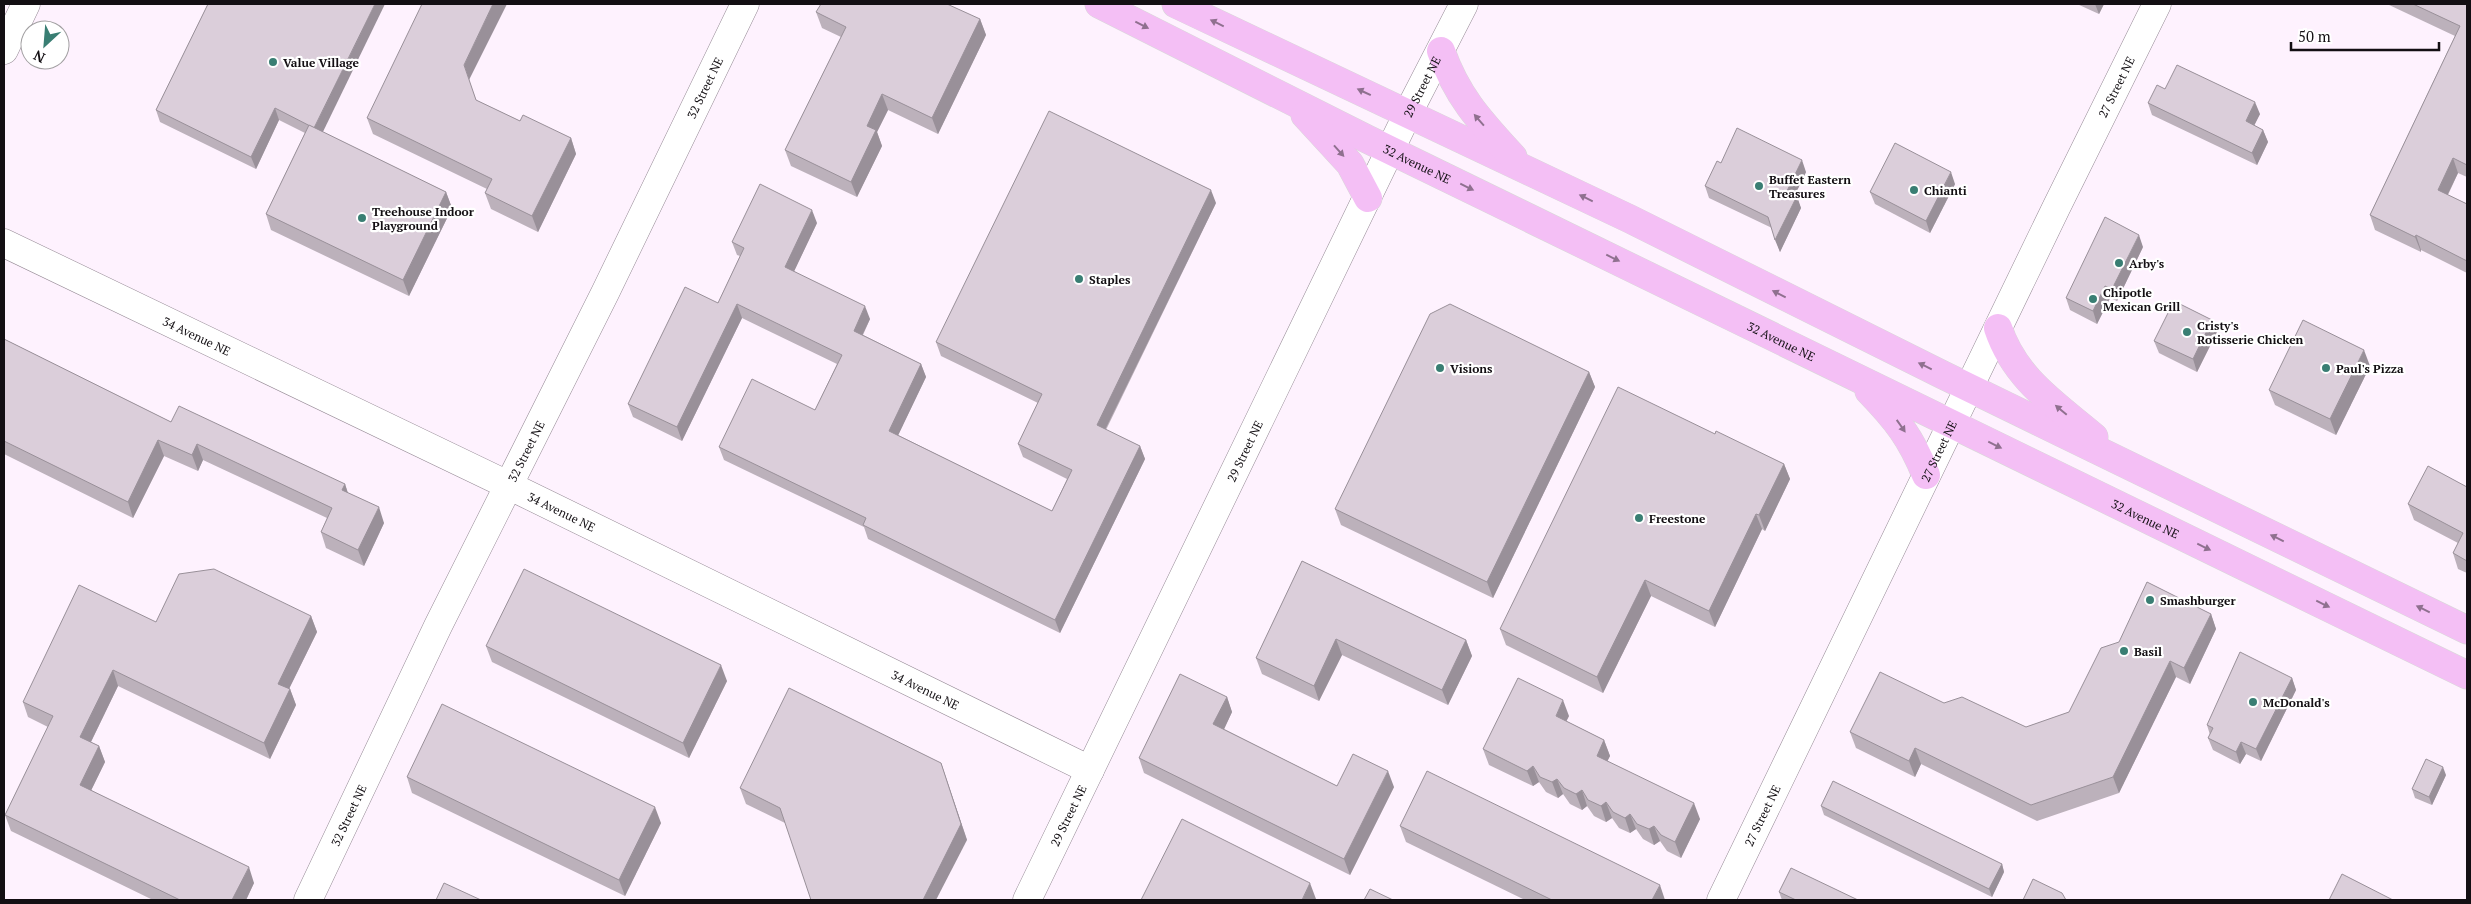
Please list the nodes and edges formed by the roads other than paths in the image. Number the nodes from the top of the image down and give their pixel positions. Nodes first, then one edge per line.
1 (26, 4) edge
2 (745, 4) edge
3 (1099, 4) edge
4 (1176, 4) edge
5 (1464, 4) edge
6 (2157, 4) edge
7 (4, 50) edge
8 (1442, 52) junction
9 (1294, 103) junction
10 (1408, 113) junction
11 (1391, 151) junction
12 (1525, 169) junction
13 (1368, 198) junction
14 (4, 242) edge
15 (1998, 328) junction
16 (1856, 377) junction
17 (1968, 388) junction
18 (1951, 424) junction
19 (2126, 464) junction
20 (1926, 475) junction
21 (510, 486) junction
22 (2467, 630) edge
23 (2467, 675) edge
24 (1090, 770) junction
25 (308, 900) edge
26 (1027, 900) edge
27 (1721, 900) edge

1 - 7 street
2 - 21 street, 32 Street NE
3 -> 9 main road, 32 Avenue NE
10 -> 4 main road
5 - 8 street, 29 Street NE
6 - 15 street, 27 Street NE
8 - 10 street, 29 Street NE
12 -> 8 main road
9 - 11 main road, 32 Avenue NE
9 -> 13 main road
10 - 11 street, 29 Street NE
10 - 12 main road
11 - 13 street, 29 Street NE
11 -> 16 main road, 32 Avenue NE
17 -> 12 main road
13 - 24 street, 29 Street NE
14 - 21 street, 34 Avenue NE
15 - 17 street, 27 Street NE
19 -> 15 main road
16 - 18 main road, 32 Avenue NE
16 -> 20 main road
17 - 18 street, 27 Street NE
17 - 19 main road
18 - 20 street, 27 Street NE
18 -> 23 main road, 32 Avenue NE
22 -> 19 main road
20 - 27 street, 27 Street NE
21 - 24 street, 34 Avenue NE
21 - 25 street, 32 Street NE
24 - 26 street, 29 Street NE

